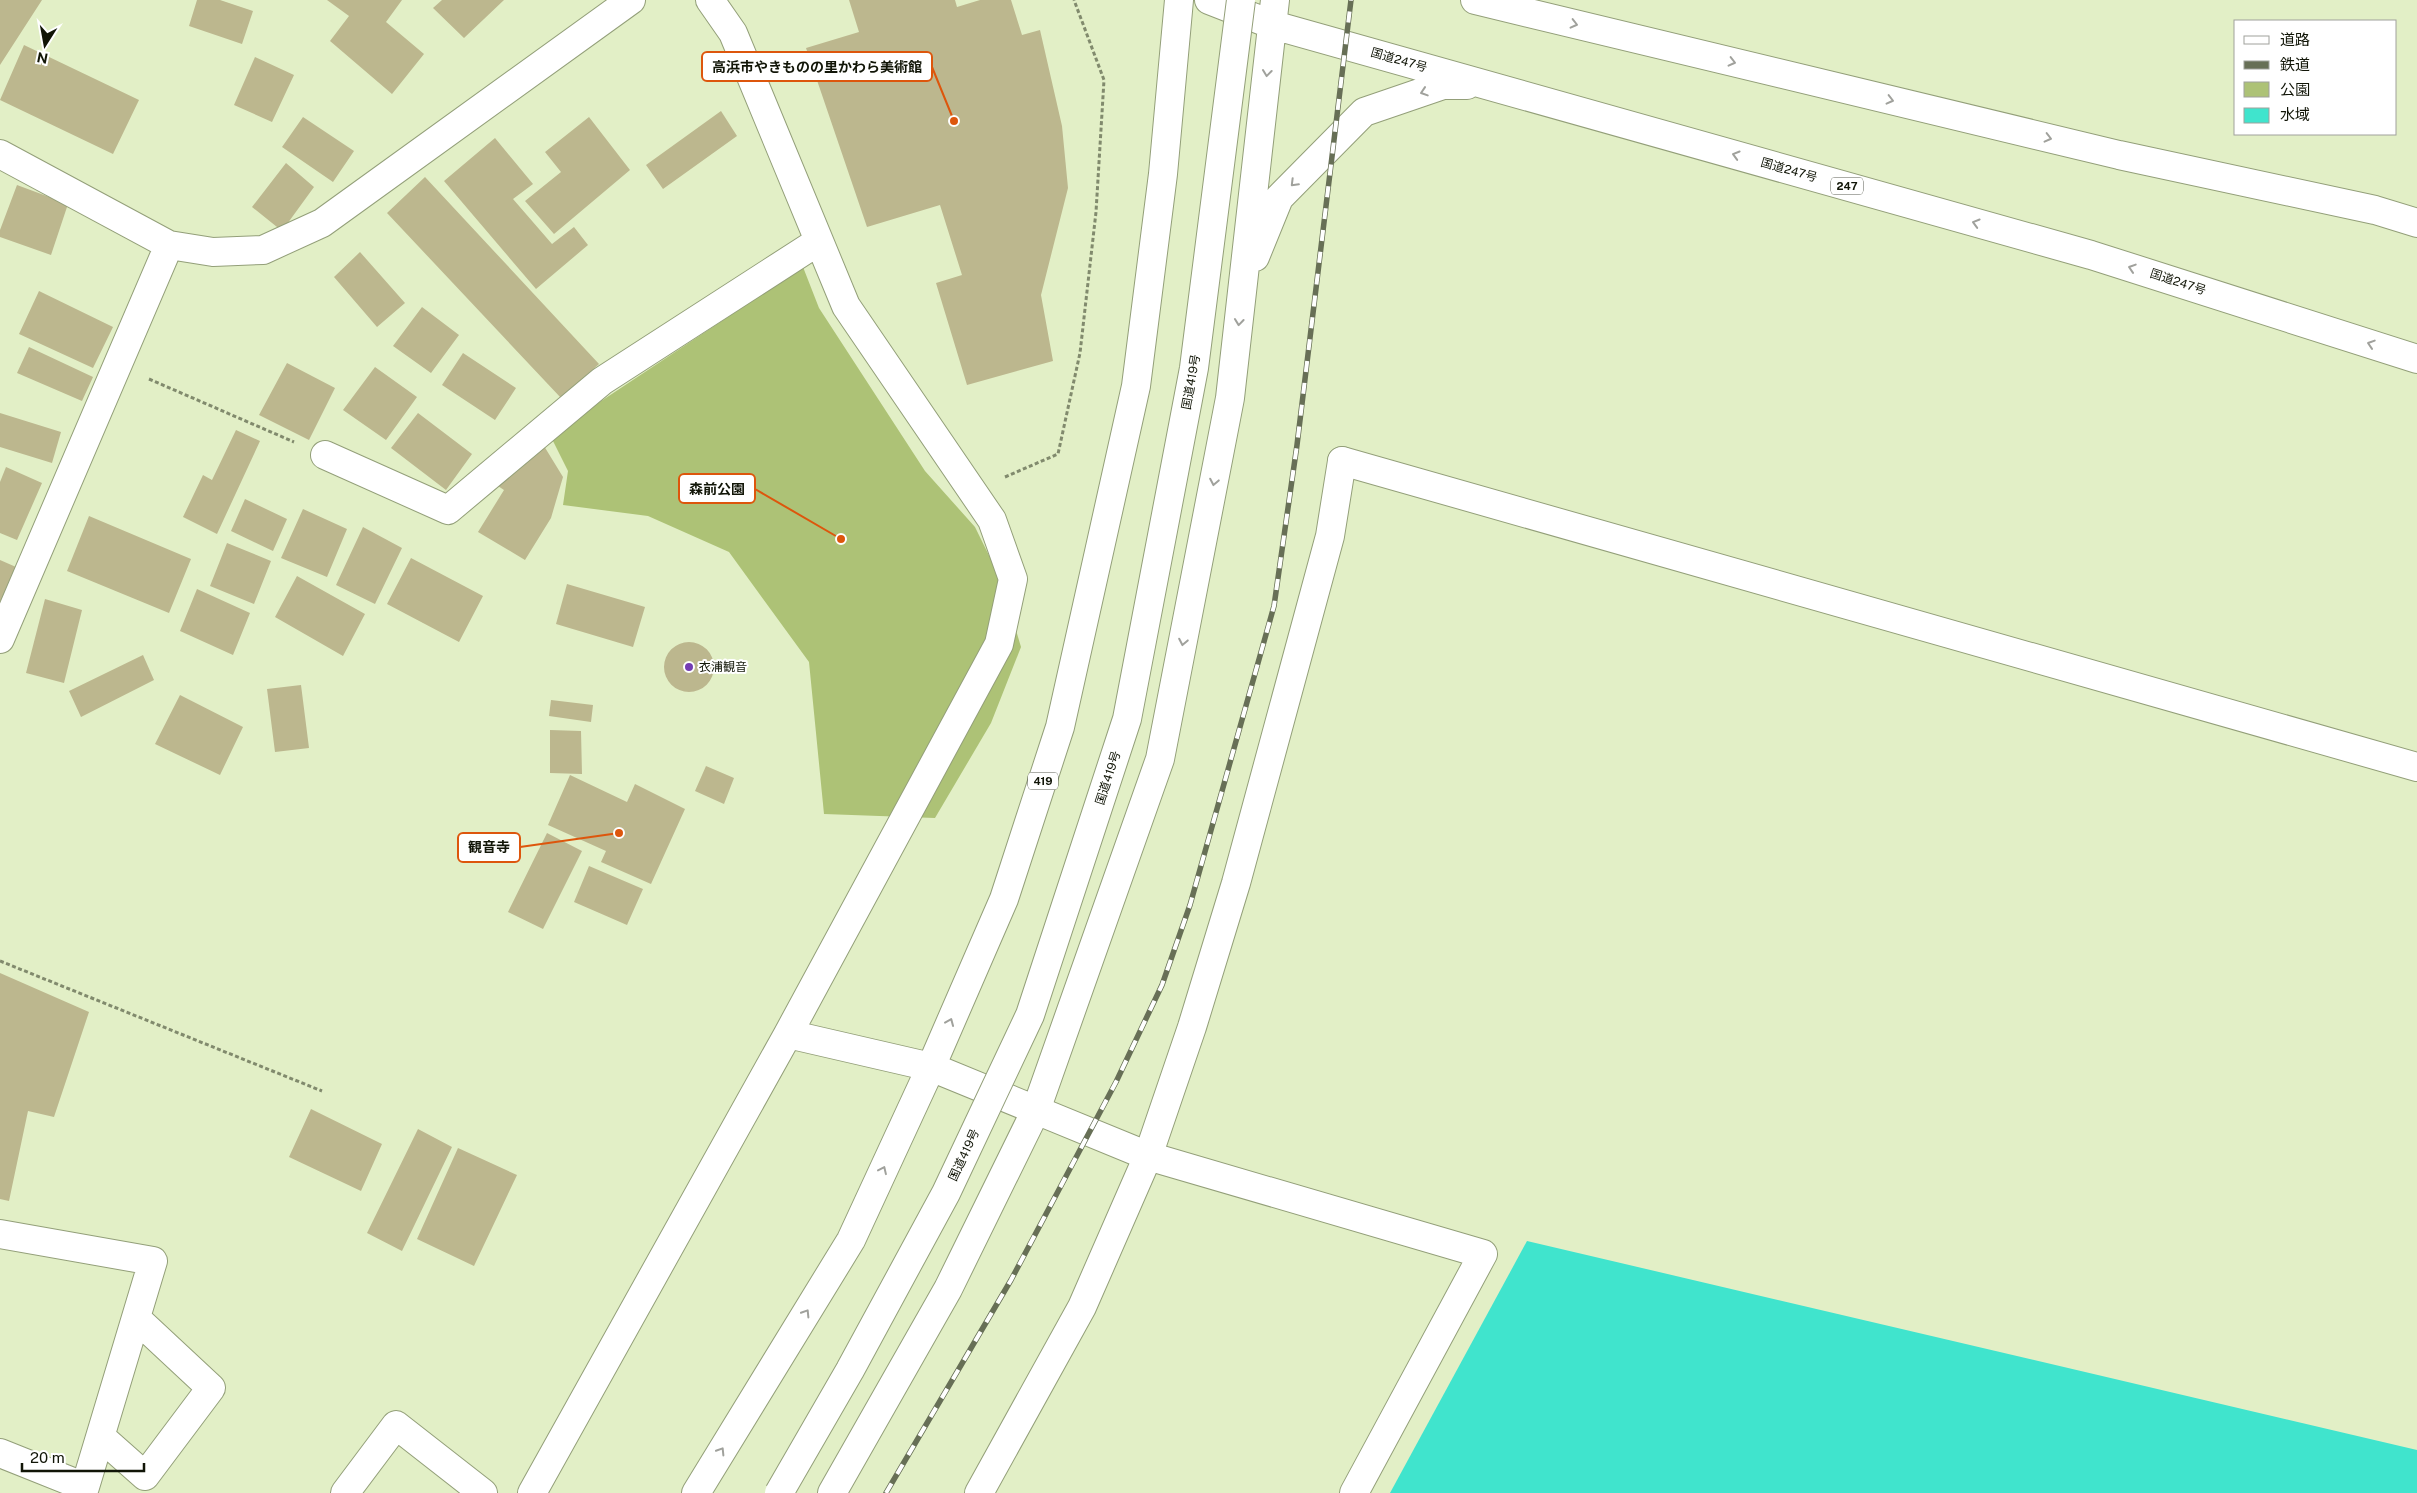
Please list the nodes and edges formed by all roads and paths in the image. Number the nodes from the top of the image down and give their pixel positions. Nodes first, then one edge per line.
1 (631, 0) edge
2 (710, 0) edge
3 (1074, 0) edge
4 (1179, 0) edge
5 (1209, 0) edge
6 (1241, 0) edge
7 (1475, 0) edge
8 (1524, 7) edge
9 (1274, 12) edge
10 (1489, 85) junction
11 (0, 154) edge
12 (2375, 210) junction
13 (2417, 215) edge
14 (2417, 223) edge
15 (819, 241) junction
16 (169, 245) junction
17 (1242, 290) junction
18 (2417, 359) edge
19 (118, 365) junction
20 (325, 456) joint
21 (973, 491) junction
22 (0, 639) edge
23 (2417, 767) edge
24 (0, 962) edge
25 (788, 1034) junction
26 (931, 1067) junction
27 (322, 1091) dead end
28 (1036, 1110) junction
29 (1148, 1156) junction
30 (0, 1234) edge
31 (137, 1319) junction
32 (100, 1437) junction
33 (0, 1453) edge
34 (345, 1493) edge
35 (483, 1493) edge
36 (532, 1493) edge
37 (696, 1493) edge
38 (779, 1493) edge
39 (832, 1493) edge
40 (979, 1493) edge
41 (1354, 1493) edge

1 - 16 main road
2 - 15 main road
3 - 21 path
26 -> 4 main road, 419
5 - 9 main road, 国道247号 / 247
6 - 38 main road, 国道419号, bridge
7 - 8 main road
8 -> 12 main road
9 - 10 main road, 国道247号 / 247
9 -> 17 main road
10 -> 17 main road
18 -> 10 main road, 国道247号 / 247
11 - 16 main road
12 - 13 main road
12 - 14 main road
15 - 20 main road
15 - 21 main road
16 - 19 main road
17 -> 28 main road
19 - 20 path
19 - 22 main road
21 - 25 main road
23 - 29 main road
24 - 27 path
25 - 26 main road
25 - 36 main road
26 - 28 main road
37 -> 26 main road, 419
28 - 29 main road
28 - 39 main road
29 - 40 main road
29 - 41 main road
30 - 31 main road
31 - 32 main road
31 - 32 main road
32 - 33 main road
34 - 35 main road

